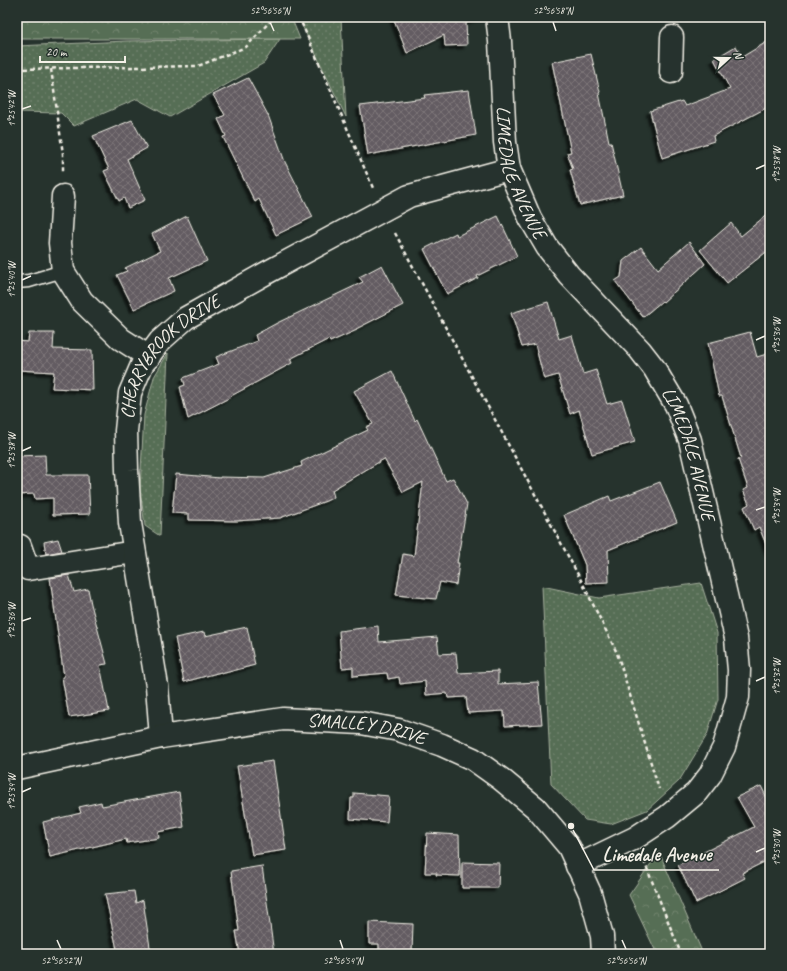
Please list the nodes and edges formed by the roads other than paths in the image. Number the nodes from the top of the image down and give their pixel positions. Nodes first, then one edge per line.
1 (497, 17) edge
2 (672, 37) dead end
3 (672, 72) dead end
4 (509, 169) junction
5 (63, 196) road end
6 (63, 271) junction
7 (17, 282) edge
8 (149, 356) junction
9 (20, 546) dead end
10 (134, 552) junction
11 (161, 737) junction
12 (17, 768) edge
13 (577, 866) junction
14 (603, 954) edge

1 - 4 street, LIMEDALE AVENUE
2 - 3 street
4 - 8 street, CHERRYBROOK DRIVE
4 - 13 street, LIMEDALE AVENUE
5 - 6 street
6 - 7 lane
6 - 8 street
8 - 10 street, CHERRYBROOK DRIVE
9 - 10 street
10 - 11 street, CHERRYBROOK DRIVE
11 - 12 street, SMALLEY DRIVE
11 - 13 street, SMALLEY DRIVE
13 - 14 street, SMALLEY DRIVE

